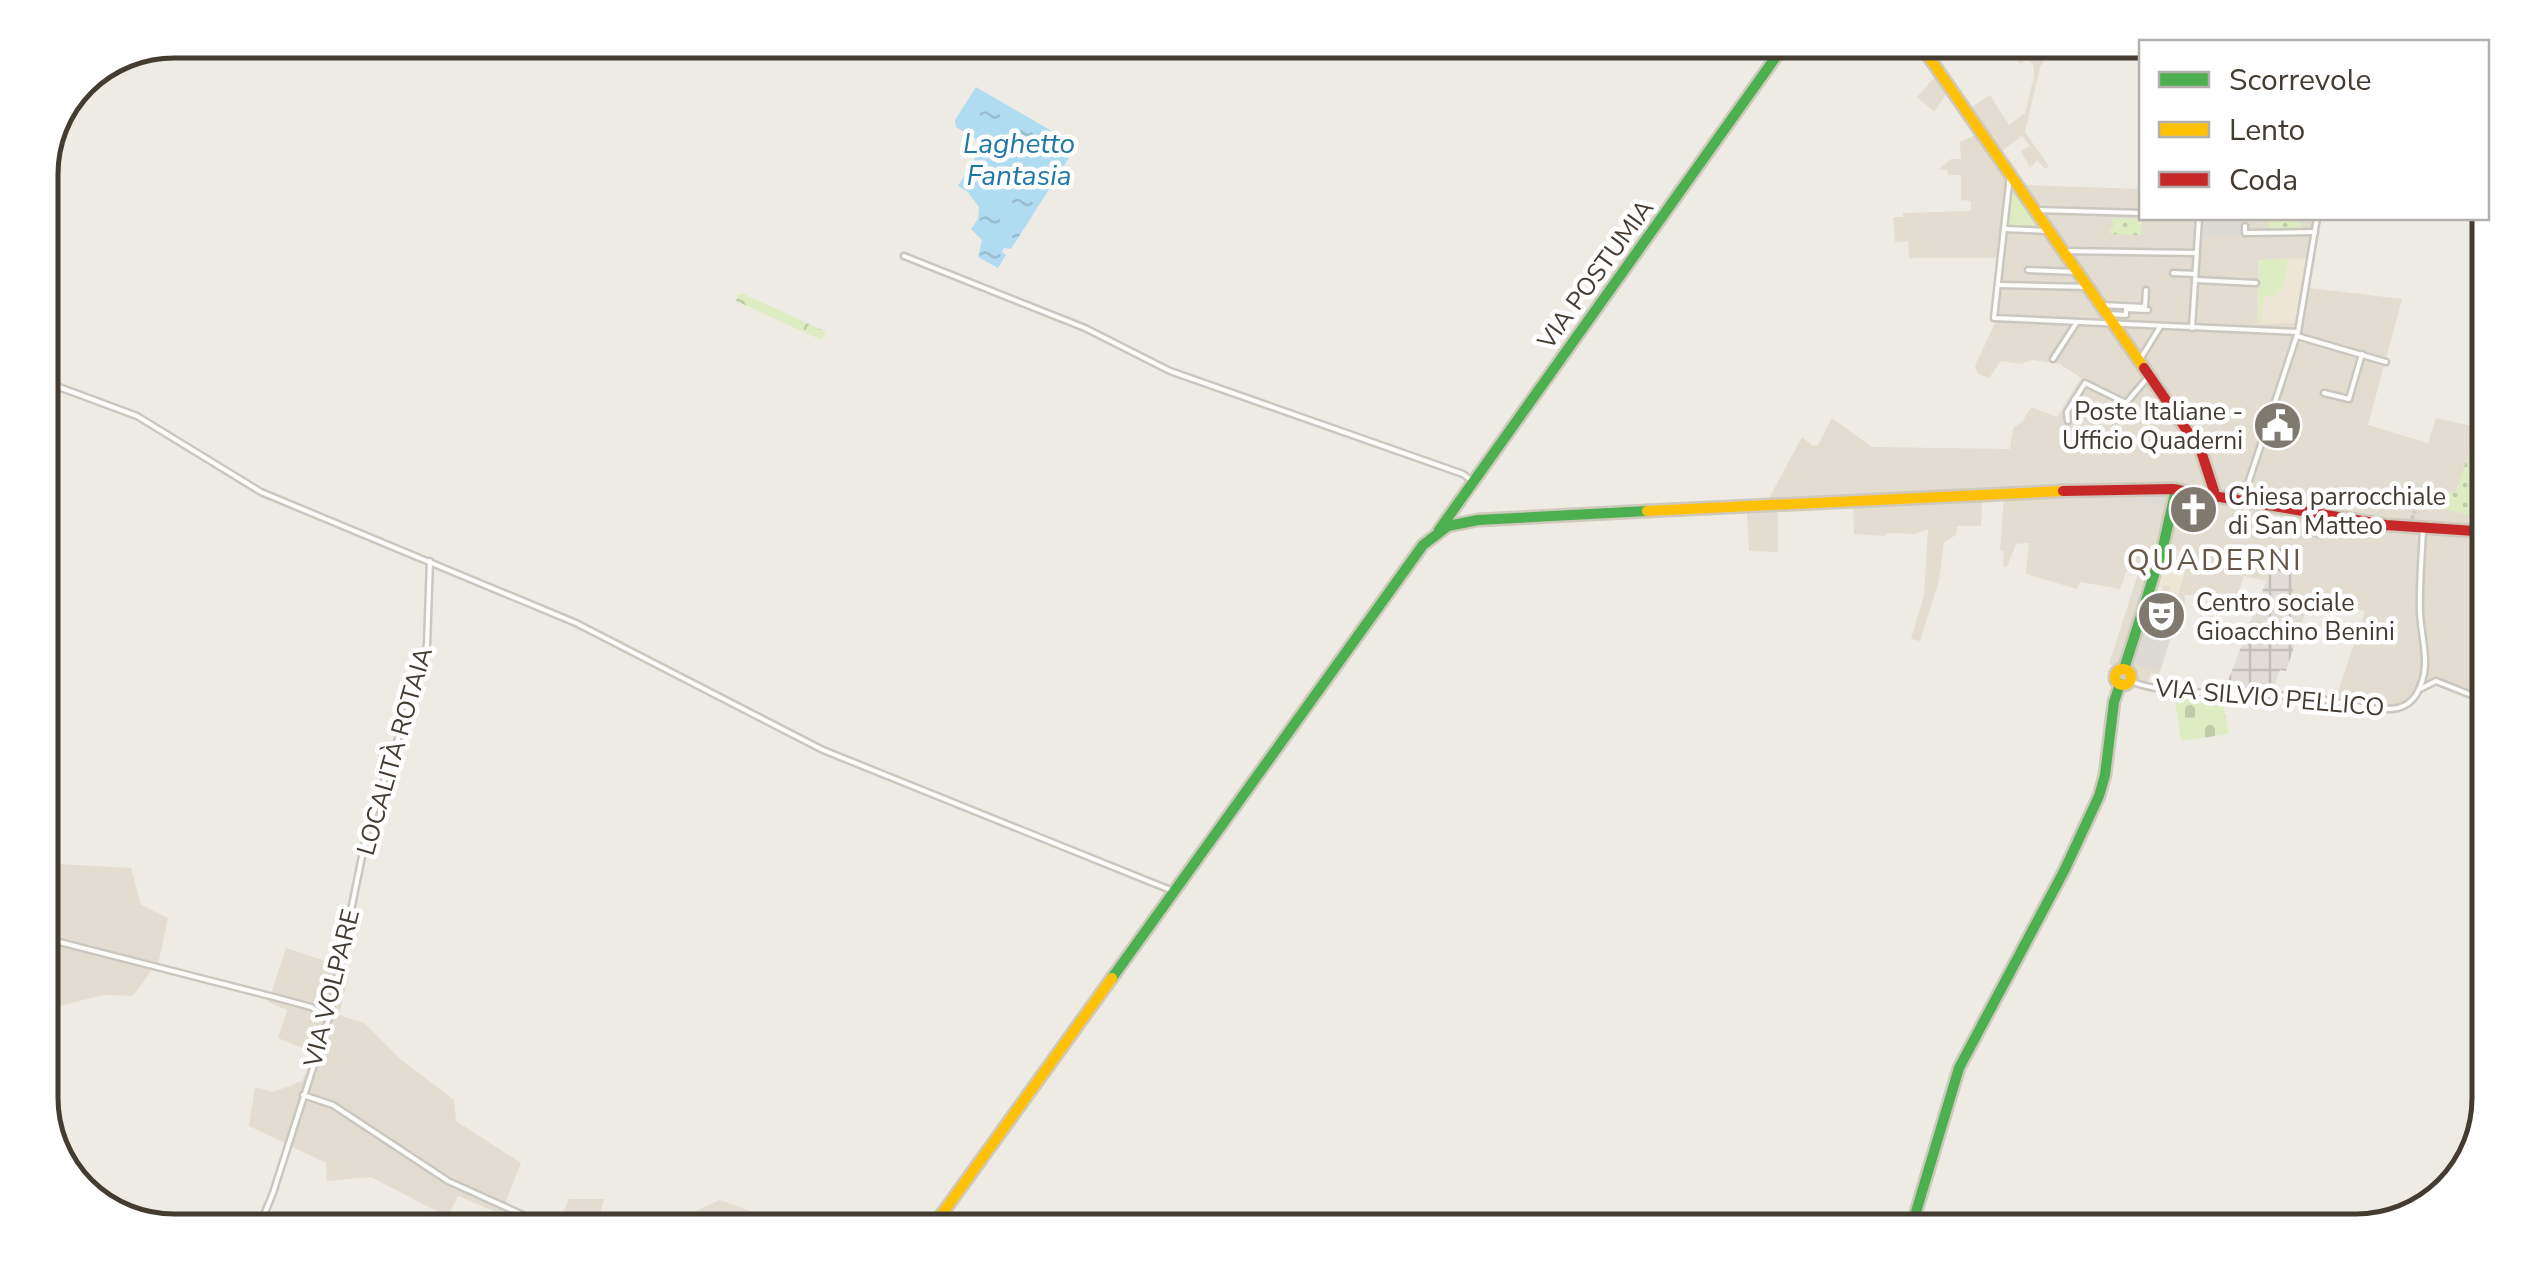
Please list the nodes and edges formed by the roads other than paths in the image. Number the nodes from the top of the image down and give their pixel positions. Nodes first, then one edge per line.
1 (1775, 58) edge
2 (1929, 58) edge
3 (2010, 175) junction
4 (2035, 210) junction
5 (2139, 212) edge
6 (2199, 220) edge
7 (2317, 220) edge
8 (2245, 226) dead end
9 (2005, 229) junction
10 (2049, 231) junction
11 (2315, 232) junction
12 (2063, 251) junction
13 (2196, 253) junction
14 (904, 256) dead end
15 (2028, 270) dead end
16 (2077, 272) junction
17 (2173, 273) dead end
18 (2195, 277) junction
19 (2256, 283) dead end
20 (1998, 285) junction
21 (2088, 287) junction
22 (2146, 290) dead end
23 (2296, 300) dead end
24 (2303, 301) junction
25 (2148, 310) dead end
26 (2107, 314) junction
27 (2077, 322) junction
28 (2161, 326) junction
29 (2192, 328) junction
30 (2297, 334) junction
31 (2362, 354) junction
32 (2054, 360) dead end
33 (2139, 361) junction
34 (2386, 362) dead end
35 (2149, 376) junction
36 (58, 387) edge
37 (2324, 392) dead end
38 (2068, 421) dead end
39 (1472, 481) junction
40 (2176, 489) junction
41 (2216, 494) junction
42 (2243, 499) junction
43 (2314, 514) junction
44 (2330, 517) junction
45 (2415, 525) junction
46 (2471, 530) edge
47 (1438, 532) junction
48 (430, 561) junction
49 (2427, 671) junction
50 (2422, 678) junction
51 (2436, 681) junction
52 (2125, 683) junction
53 (2427, 684) junction
54 (2419, 689) junction
55 (2472, 695) edge
56 (357, 882) joint
57 (1174, 891) junction
58 (58, 942) edge
59 (328, 1018) junction
60 (303, 1095) junction
61 (264, 1214) edge
62 (521, 1214) edge
63 (942, 1214) edge
64 (1915, 1214) edge

1 - 39 main road, VIA POSTUMIA
2 - 3 main road
3 - 4 main road
3 - 9 street
4 - 5 street
4 - 10 main road
6 - 13 street
7 - 11 street
8 - 11 street
9 - 10 street
9 - 20 street
10 - 12 main road
11 - 24 street
12 - 13 street
12 - 16 main road
13 - 18 street
14 - 39 street
15 - 16 street
16 - 21 main road
17 - 18 street
18 - 19 street
18 - 29 street
20 - 21 street
20 - 27 street
21 - 26 main road
22 - 26 street
23 - 24 street
24 - 30 street
25 - 26 street
26 - 27 street
26 - 28 street
26 - 33 main road
27 - 32 street
28 - 29 street
28 - 33 street
29 - 30 street
30 - 31 street
30 - 42 street
31 - 34 street
31 - 37 street
33 - 35 main road
35 - 38 street
35 - 41 main road
36 - 48 street
39 - 47 main road, VIA POSTUMIA
40 - 41 main road
40 - 47 main road
40 - 52 main road
41 - 42 main road
42 - 43 main road
43 - 44 main road
43 - 44 street
44 - 45 main road
45 - 46 main road
45 - 49 street, VIA SILVIO PELLICO
47 - 57 main road, VIA POSTUMIA
48 - 56 street, LOCALITÀ ROTAIA
48 - 57 street
49 - 50 street, VIA SILVIO PELLICO
49 - 51 street
49 - 53 street
50 - 53 street
50 - 54 street, VIA SILVIO PELLICO
51 - 53 street
51 - 55 street
52 - 54 street, VIA SILVIO PELLICO
52 - 64 main road
53 - 54 street
56 - 59 street, VIA VOLPARE
57 - 63 main road, VIA POSTUMIA
58 - 59 street
59 - 60 street, VIA VOLPARE
60 - 61 street, VIA VOLPARE
60 - 62 street, VIA VOLPARE

